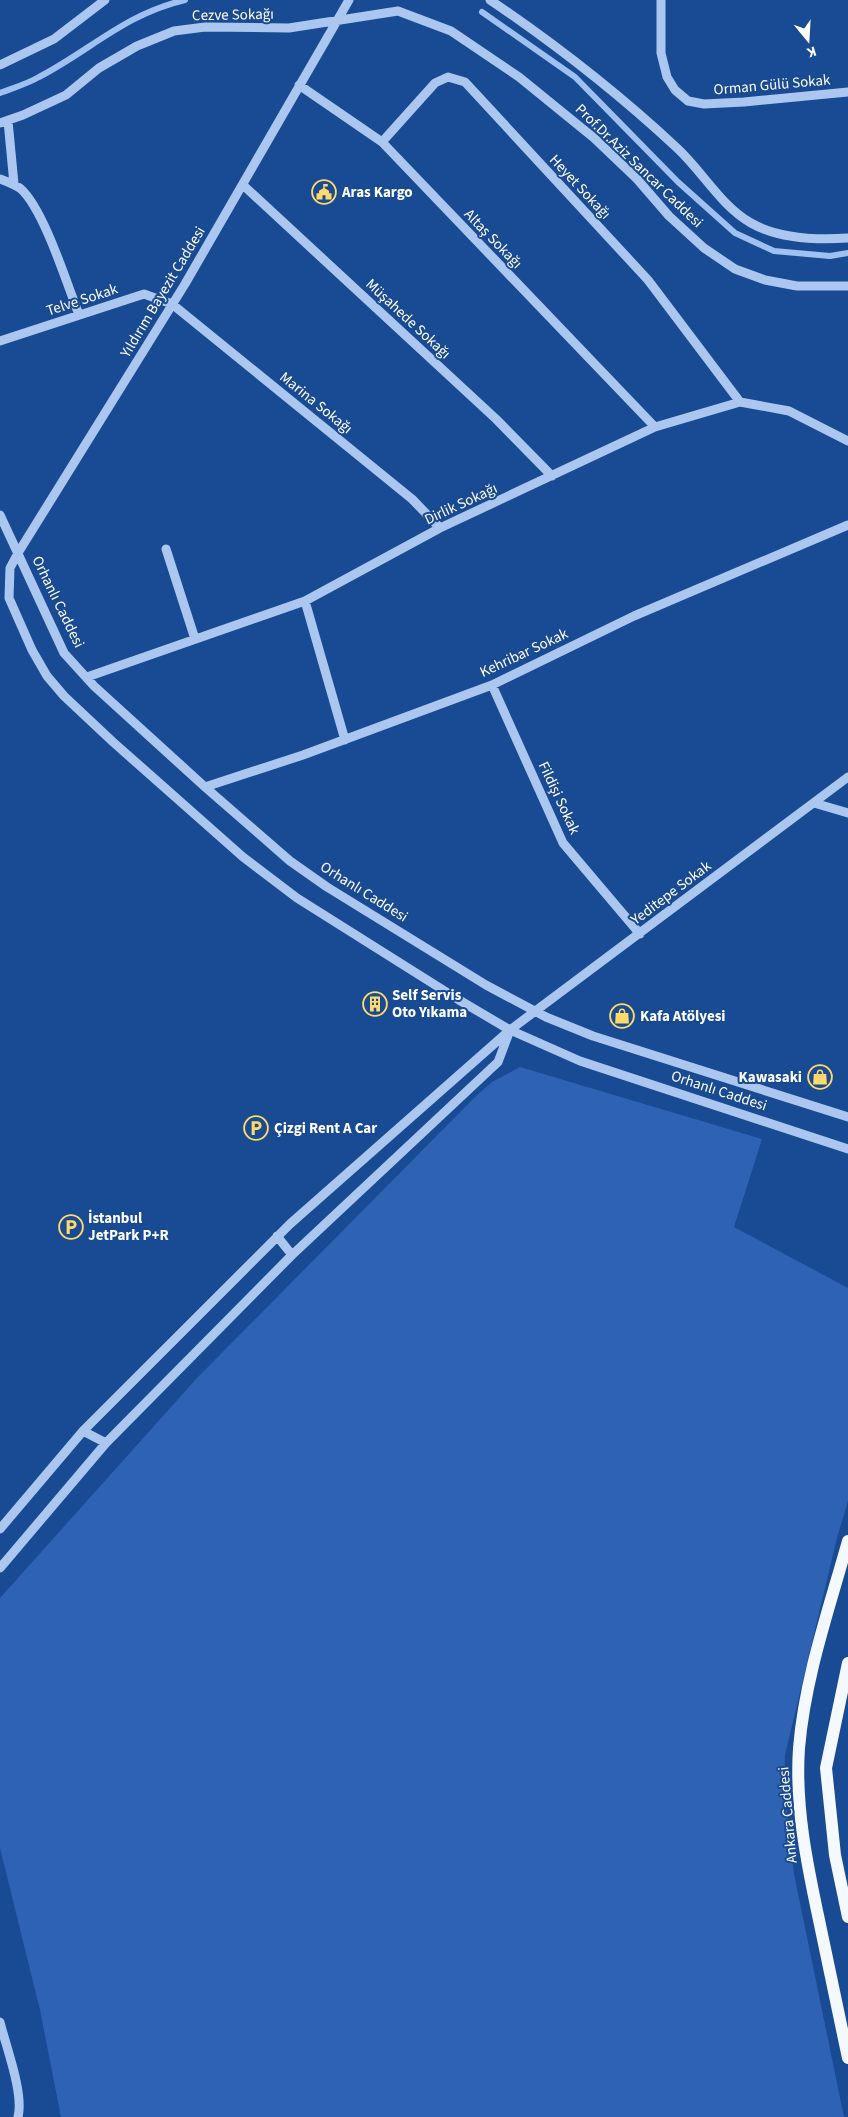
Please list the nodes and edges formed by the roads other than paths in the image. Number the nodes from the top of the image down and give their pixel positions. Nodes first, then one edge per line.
1 (105, 0) edge
2 (349, 0) edge
3 (490, 0) edge
4 (661, 0) edge
5 (339, 19) junction
6 (0, 65) edge
7 (299, 85) junction
8 (848, 92) edge
9 (4, 122) edge
10 (382, 142) junction
11 (0, 179) edge
12 (14, 184) junction
13 (243, 185) junction
14 (848, 238) edge
15 (848, 286) edge
16 (172, 304) junction
17 (79, 316) junction
18 (0, 342) edge
19 (740, 402) junction
20 (655, 427) junction
21 (848, 441) edge
22 (552, 476) junction
23 (0, 515) edge
24 (848, 525) edge
25 (440, 528) junction
26 (166, 549) dead end
27 (18, 553) junction
28 (9, 598) joint
29 (305, 601) junction
30 (195, 639) junction
31 (87, 677) junction
32 (492, 685) junction
33 (345, 740) junction
34 (848, 777) edge
35 (205, 787) junction
36 (814, 803) junction
37 (848, 813) edge
38 (640, 934) junction
39 (537, 1012) junction
40 (510, 1030) junction
41 (848, 1117) edge
42 (848, 1149) edge
43 (277, 1236) junction
44 (292, 1254) junction
45 (83, 1430) junction
46 (106, 1443) junction
47 (0, 1529) edge
48 (848, 1541) edge
49 (0, 1568) edge
50 (848, 1663) edge
51 (848, 1917) edge
52 (0, 2022) edge
53 (848, 2058) edge
54 (18, 2117) edge

1 - 6 street
2 - 5 street, Yıldırım Bayezit Caddesi
3 - 14 street
4 - 8 street, Orman Gülü Sokak
5 - 7 street, Yıldırım Bayezit Caddesi
5 - 9 street, Cezve Sokağı
5 - 15 street, Prof.Dr.Aziz Sancar Caddesi
7 - 10 street, Altaş Sokağı
7 - 13 street, Yıldırım Bayezit Caddesi
9 - 12 street
10 - 19 street, Heyet Sokağı
10 - 20 street, Altaş Sokağı
11 - 12 street
12 - 17 street
13 - 16 street, Yıldırım Bayezit Caddesi
13 - 22 street, Müşahede Sokağı
16 - 17 street, Telve Sokak
16 - 25 street, Marina Sokağı
16 - 27 street, Yıldırım Bayezit Caddesi
17 - 18 street, Telve Sokak
19 - 20 street, Dirlik Sokağı
19 - 21 street, Dirlik Sokağı
20 - 22 street, Dirlik Sokağı
22 - 25 street, Dirlik Sokağı
23 - 27 street, Orhanlı Caddesi
24 - 32 street, Kehribar Sokak
25 - 29 street, Dirlik Sokağı
26 - 30 street
27 - 28 street, Yıldırım Bayezit Caddesi
27 - 31 street, Orhanlı Caddesi
28 - 40 street, Orhanlı Caddesi
29 - 30 street, Dirlik Sokağı
29 - 33 street
30 - 31 street, Dirlik Sokağı
31 - 35 street, Orhanlı Caddesi
32 - 33 street, Kehribar Sokak
32 - 38 street, Fildişi Sokak
33 - 35 street, Kehribar Sokak
34 - 36 street, Yeditepe Sokak
35 - 39 street, Orhanlı Caddesi
36 - 37 street
36 - 38 street, Yeditepe Sokak
38 - 39 street, Yeditepe Sokak
39 - 40 street, Yeditepe Sokak
39 - 41 street, Orhanlı Caddesi
40 - 42 street, Orhanlı Caddesi
40 - 43 street, Yeditepe Sokak
40 - 44 street
43 - 44 street
43 - 45 street, Yeditepe Sokak
44 - 46 street
45 - 46 street
45 - 47 street, Yeditepe Sokak
46 - 49 street
48 - 53 main road, Ankara Caddesi
50 - 51 main road
52 - 54 street

